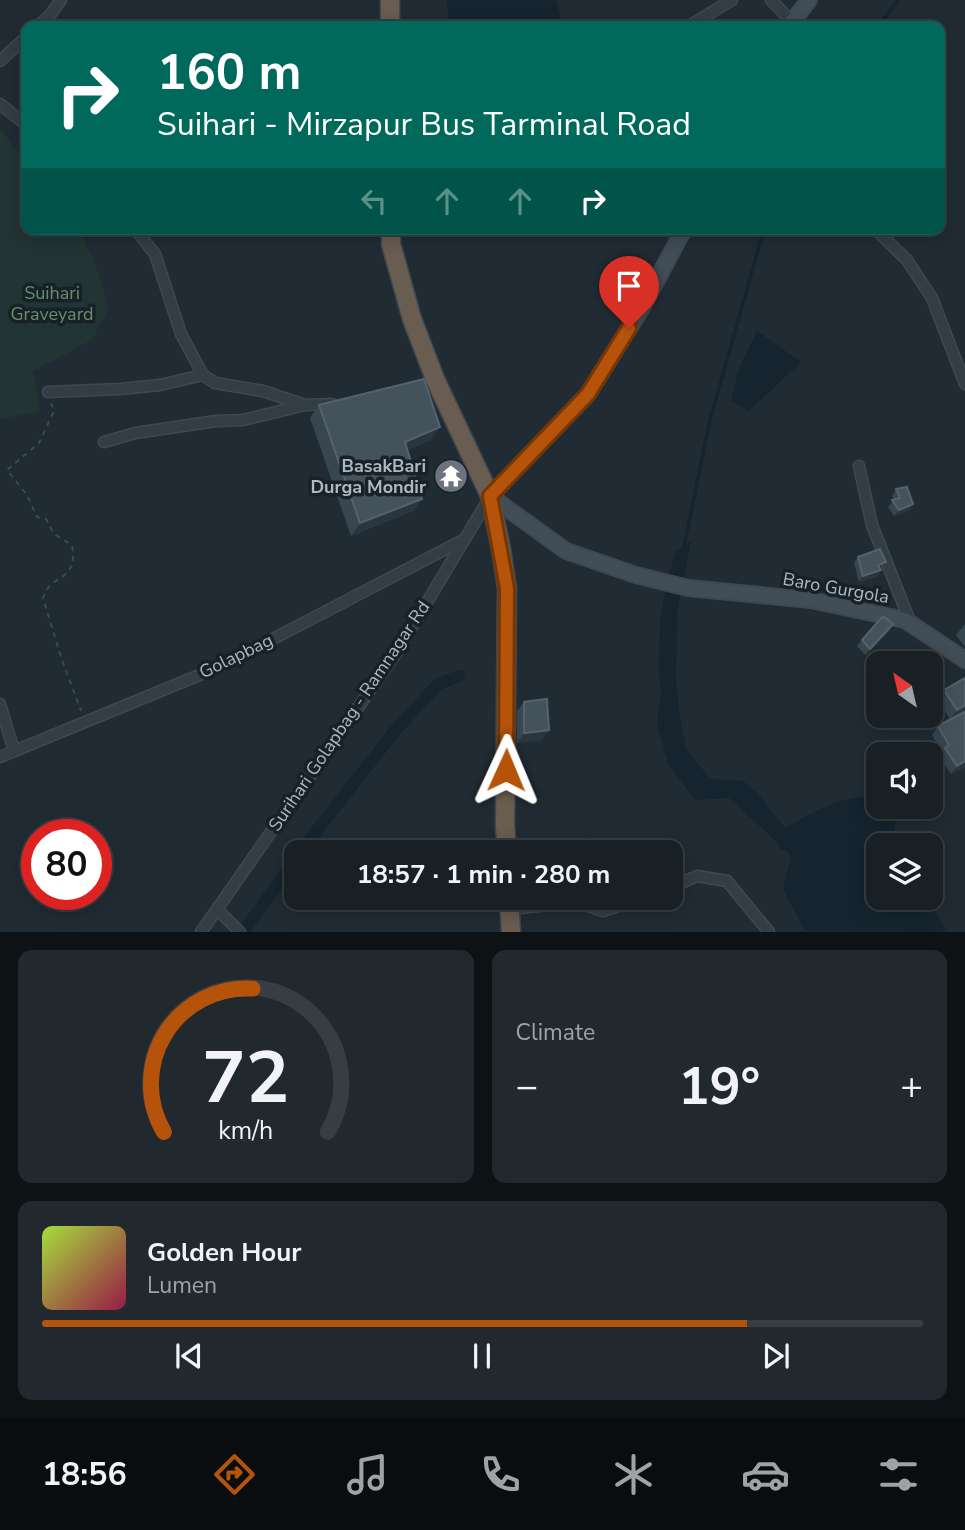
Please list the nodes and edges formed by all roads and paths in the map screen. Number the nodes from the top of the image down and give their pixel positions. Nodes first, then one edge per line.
1 (61, 0) edge
2 (390, 0) edge
3 (732, 0) edge
4 (771, 0) edge
5 (809, 0) edge
6 (43, 21) edge
7 (390, 21) edge
8 (697, 21) edge
9 (788, 21) edge
10 (793, 21) edge
11 (21, 42) edge
12 (0, 61) edge
13 (0, 104) edge
14 (21, 121) edge
15 (140, 235) edge
16 (391, 235) edge
17 (681, 235) edge
18 (881, 235) edge
19 (203, 375) junction
20 (965, 384) edge
21 (48, 391) joint
22 (337, 404) edge
23 (305, 405) junction
24 (104, 442) dead end
25 (859, 466) dead end
26 (490, 496) junction
27 (465, 539) junction
28 (911, 624) junction
29 (965, 660) edge
30 (0, 704) edge
31 (85, 722) junction
32 (14, 751) junction
33 (0, 757) edge
34 (506, 840) edge
35 (683, 882) edge
36 (217, 909) junction
37 (510, 910) edge
38 (201, 932) edge
39 (240, 932) edge
40 (511, 932) edge
41 (769, 932) edge

1 - 6 street
2 - 7 highway
3 - 8 street
4 - 9 street
5 - 10 street
11 - 12 street
13 - 14 street
15 - 19 street
16 - 26 highway
17 - 26 street
18 - 20 street
19 - 21 street
19 - 23 street
21 - 31 path
22 - 23 street
23 - 24 street
25 - 28 street
26 - 27 street, Surihari Golapbag - Ramnagar Rd
26 - 28 street, Baro Gurgola
26 - 34 highway
27 - 31 street, Golapbag
27 - 36 street, Surihari Golapbag - Ramnagar Rd
28 - 29 street, Baro Gurgola
30 - 32 street
31 - 32 street, Golapbag
32 - 33 street, Golapbag
35 - 41 street
36 - 38 street, Surihari Golapbag - Ramnagar Rd
36 - 39 street
37 - 40 highway

